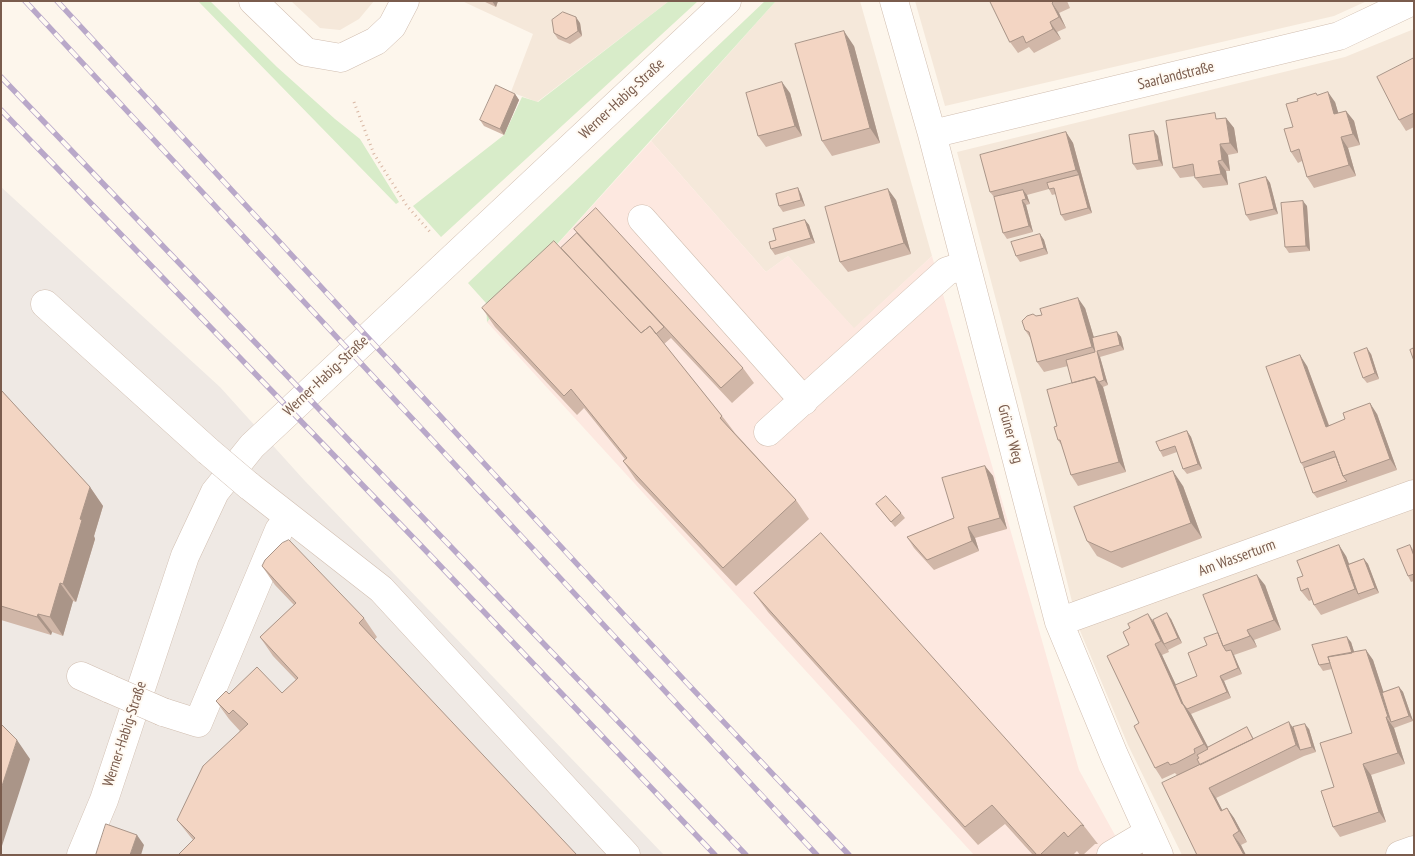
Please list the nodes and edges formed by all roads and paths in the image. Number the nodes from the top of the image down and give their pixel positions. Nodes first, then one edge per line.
1 (254, 1) edge
2 (405, 1) edge
3 (727, 1) edge
4 (894, 1) edge
5 (1413, 1) edge
6 (354, 102) dead end
7 (932, 134) junction
8 (642, 219) dead end
9 (438, 241) dead end
10 (966, 265) junction
11 (45, 304) dead end
12 (804, 401) junction
13 (768, 432) dead end
14 (1414, 494) edge
15 (289, 517) junction
16 (1059, 622) junction
17 (81, 676) dead end
18 (1154, 844) edge
19 (1414, 850) edge
20 (81, 855) edge
21 (626, 855) edge
22 (1111, 855) edge
23 (1400, 855) edge

1 - 2 street
3 - 20 street, Werner-Habig-Straße
4 - 7 street, Grüner Weg
5 - 7 street, Saarlandstraße
6 - 9 path
7 - 10 street, Grüner Weg
8 - 12 street
10 - 12 street
10 - 16 street, Grüner Weg
11 - 15 street, bridge
12 - 13 street
14 - 16 street, Am Wasserturm
15 - 17 street, bridge
15 - 21 street
16 - 18 street, Grüner Weg
18 - 22 street
19 - 23 street

